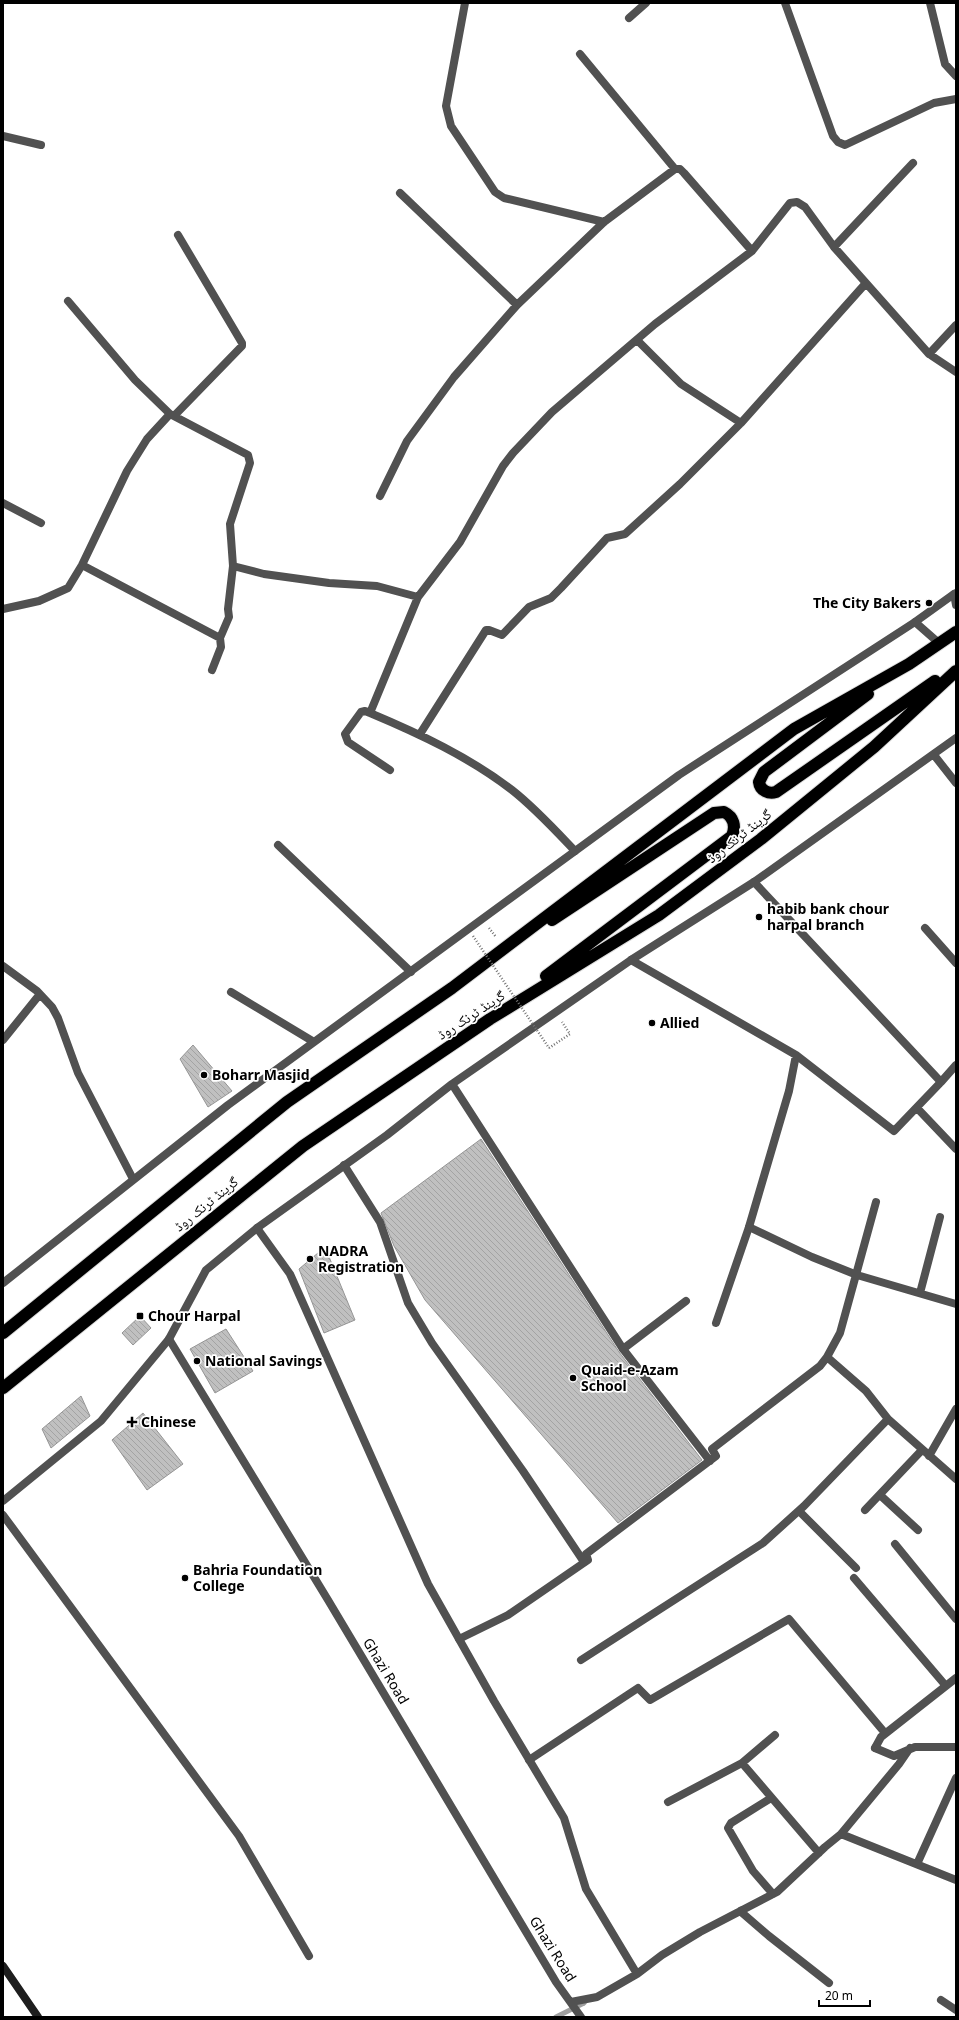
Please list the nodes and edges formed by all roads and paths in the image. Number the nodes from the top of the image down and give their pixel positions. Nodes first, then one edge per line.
1 (465, 3) edge
2 (646, 3) edge
3 (785, 3) edge
4 (930, 3) edge
5 (629, 18) dead end
6 (580, 54) dead end
7 (956, 76) edge
8 (956, 99) edge
9 (3, 136) edge
10 (41, 145) dead end
11 (913, 163) dead end
12 (675, 169) junction
13 (400, 193) dead end
14 (604, 222) junction
15 (178, 235) dead end
16 (834, 247) junction
17 (752, 251) junction
18 (866, 283) junction
19 (68, 301) dead end
20 (517, 305) junction
21 (956, 325) edge
22 (637, 340) junction
23 (929, 354) junction
24 (956, 372) edge
25 (172, 415) junction
26 (740, 423) junction
27 (380, 496) dead end
28 (3, 503) edge
29 (41, 523) dead end
30 (82, 565) junction
31 (233, 566) junction
32 (955, 594) edge
33 (418, 597) junction
34 (956, 605) edge
35 (3, 606) edge
36 (915, 622) junction
37 (956, 632) edge
38 (220, 638) junction
39 (940, 644) junction
40 (909, 664) junction
41 (956, 667) edge
42 (212, 670) dead end
43 (956, 671) edge
44 (370, 713) junction
45 (420, 734) junction
46 (956, 738) edge
47 (934, 755) junction
48 (390, 770) dead end
49 (956, 783) edge
50 (278, 845) dead end
51 (575, 851) junction
52 (754, 882) junction
53 (483, 919) junction
54 (925, 928) dead end
55 (473, 936) dead end
56 (502, 948) junction
57 (631, 960) junction
58 (956, 963) edge
59 (3, 966) edge
60 (411, 972) junction
61 (452, 988) junction
62 (231, 992) dead end
63 (40, 994) junction
64 (490, 1019) junction
65 (570, 1034) dead end
66 (3, 1040) edge
67 (314, 1042) junction
68 (796, 1055) junction
69 (956, 1065) edge
70 (941, 1082) junction
71 (452, 1084) junction
72 (917, 1108) junction
73 (956, 1149) edge
74 (344, 1165) junction
75 (133, 1179) junction
76 (876, 1202) dead end
77 (940, 1217) dead end
78 (749, 1227) junction
79 (257, 1228) junction
80 (857, 1275) junction
81 (3, 1283) edge
82 (920, 1294) junction
83 (686, 1301) dead end
84 (956, 1304) edge
85 (716, 1323) dead end
86 (3, 1333) edge
87 (169, 1339) junction
88 (623, 1349) junction
89 (827, 1357) junction
90 (3, 1388) edge
91 (956, 1409) edge
92 (888, 1419) junction
93 (922, 1450) junction
94 (929, 1456) junction
95 (710, 1461) junction
96 (956, 1479) edge
97 (880, 1495) junction
98 (3, 1501) edge
99 (865, 1510) dead end
100 (799, 1511) junction
101 (3, 1515) edge
102 (918, 1530) dead end
103 (895, 1544) dead end
104 (584, 1562) junction
105 (856, 1568) dead end
106 (854, 1578) dead end
107 (956, 1619) edge
108 (459, 1638) junction
109 (581, 1660) dead end
110 (956, 1678) edge
111 (946, 1686) junction
112 (885, 1733) junction
113 (775, 1735) dead end
114 (956, 1747) edge
115 (910, 1748) junction
116 (529, 1760) junction
117 (742, 1763) junction
118 (956, 1778) edge
119 (771, 1798) junction
120 (668, 1802) dead end
121 (841, 1834) junction
122 (819, 1853) junction
123 (917, 1864) junction
124 (956, 1880) edge
125 (773, 1894) junction
126 (740, 1911) junction
127 (309, 1956) dead end
128 (3, 1966) edge
129 (637, 1974) junction
130 (829, 1983) dead end
131 (941, 2000) dead end
132 (575, 2009) edge
133 (956, 2010) edge
134 (38, 2017) edge

1 - 14 street
2 - 5 street
3 - 8 street
4 - 7 street
6 - 12 street
9 - 10 street
11 - 16 street
12 - 14 street
12 - 17 street
13 - 20 street
14 - 20 street
15 - 25 street
16 - 17 street
16 - 18 street
17 - 22 street
18 - 23 street
18 - 26 street
19 - 25 street
20 - 27 street
21 - 23 street
22 - 26 street
22 - 33 street
23 - 24 street
25 - 30 street
25 - 31 street
26 - 45 street
28 - 29 street
30 - 35 street
30 - 38 street
31 - 33 street
31 - 38 street
32 - 34 street
32 - 36 street
33 - 44 street
36 - 39 street
36 - 51 street
37 - 39 highway, گرینڈ ٹرنک روڈ
38 - 42 street
39 - 40 highway, گرینڈ ٹرنک روڈ
40 - 41 highway
40 - 56 highway, گرینڈ ٹرنک روڈ
43 - 64 highway, گرینڈ ٹرنک روڈ
44 - 45 street
44 - 48 street
45 - 51 street
46 - 47 street
47 - 49 street
47 - 52 street
50 - 60 street
51 - 53 street
52 - 57 street
52 - 70 street
53 - 56 path
53 - 60 street
54 - 58 street
55 - 65 path, bridge
56 - 61 highway, گرینڈ ٹرنک روڈ
57 - 68 street
57 - 71 street
59 - 63 street
60 - 67 street
61 - 64 highway
61 - 86 highway, گرینڈ ٹرنک روڈ
62 - 67 street
63 - 66 street
63 - 75 street
64 - 90 highway, گرینڈ ٹرنک روڈ
67 - 75 street
68 - 72 street
68 - 78 street
69 - 70 street
70 - 72 street
71 - 74 street
71 - 88 street
72 - 73 street
74 - 79 street
74 - 104 street
75 - 81 street
76 - 80 street
77 - 82 street
78 - 80 street
78 - 85 street
79 - 87 street
79 - 108 street
80 - 82 street
80 - 89 street
82 - 84 street
83 - 88 street
87 - 98 street
87 - 132 street, Ghazi Road
88 - 95 street
89 - 92 street
89 - 95 street
91 - 94 street
92 - 93 street
92 - 100 street
93 - 94 street
93 - 97 street
94 - 96 street
95 - 104 street
97 - 99 street
97 - 102 street
100 - 105 street
100 - 109 street
101 - 127 street
103 - 107 street
104 - 108 street
106 - 111 street
108 - 116 street
110 - 111 street
111 - 112 street
112 - 115 street
112 - 116 street
113 - 117 street
114 - 115 street
115 - 121 street
116 - 129 street
117 - 119 street
117 - 120 street
118 - 123 street
119 - 122 street
119 - 125 street
121 - 122 street
121 - 123 street
122 - 125 street
123 - 124 street
125 - 126 street
126 - 129 street
126 - 130 street
128 - 134 main road
129 - 132 street
131 - 133 street

